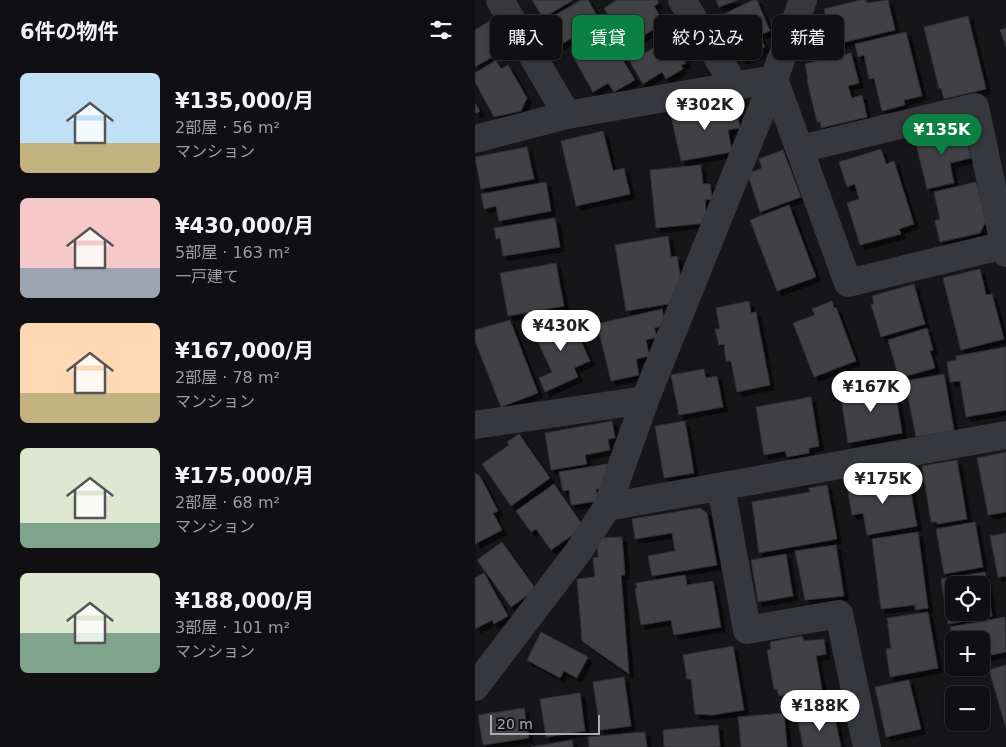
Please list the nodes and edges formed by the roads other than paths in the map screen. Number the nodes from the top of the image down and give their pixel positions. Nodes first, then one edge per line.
1 (501, 0) edge
2 (682, 0) edge
3 (803, 0) edge
4 (774, 79) junction
5 (735, 86) junction
6 (567, 115) junction
7 (475, 139) edge
8 (800, 149) junction
9 (1005, 249) edge
10 (645, 400) junction
11 (475, 425) edge
12 (1006, 435) edge
13 (721, 487) junction
14 (607, 507) junction
15 (475, 687) edge
16 (867, 747) edge

1 - 6 street
2 - 5 street
3 - 4 street
4 - 5 street
4 - 8 street
4 - 10 street
5 - 6 street
6 - 7 street
8 - 9 street
8 - 9 street
10 - 11 street
10 - 14 street
12 - 13 street
13 - 14 street
13 - 16 street
14 - 15 street

